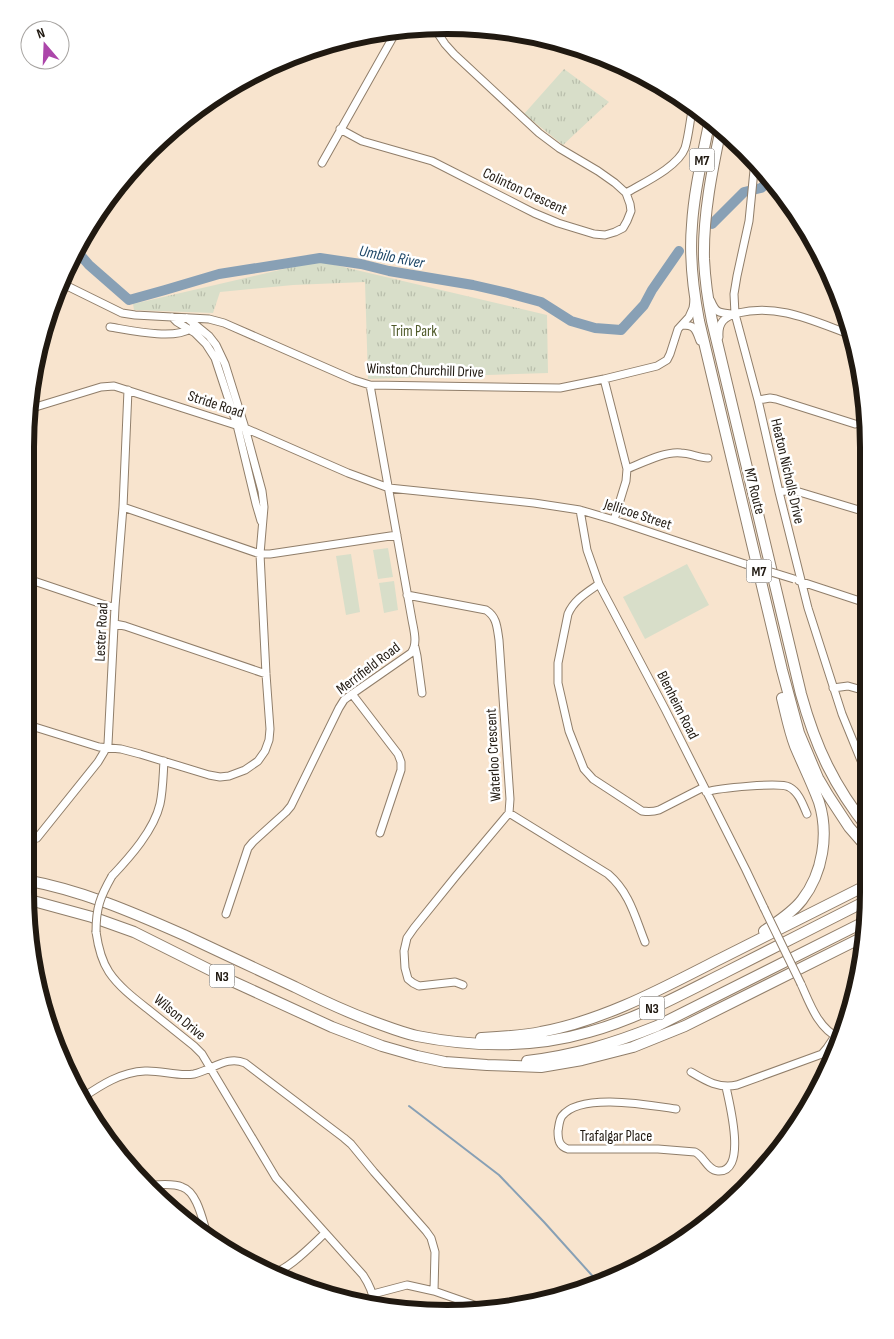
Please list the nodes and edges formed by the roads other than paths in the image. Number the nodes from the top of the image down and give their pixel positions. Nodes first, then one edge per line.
1 (439, 34) edge
2 (393, 37) edge
3 (692, 114) edge
4 (708, 127) edge
5 (340, 129) junction
6 (719, 136) edge
7 (322, 163) dead end
8 (754, 171) edge
9 (626, 193) junction
10 (66, 287) edge
11 (707, 292) junction
12 (694, 295) junction
13 (735, 314) junction
14 (172, 317) junction
15 (187, 318) junction
16 (209, 319) junction
17 (683, 325) junction
18 (110, 326) dead end
19 (190, 329) junction
20 (843, 331) edge
21 (205, 332) junction
22 (720, 352) junction
23 (707, 355) junction
24 (604, 380) junction
25 (370, 385) junction
26 (128, 390) junction
27 (758, 400) junction
28 (36, 407) edge
29 (855, 424) dead end
30 (236, 425) junction
31 (246, 428) junction
32 (708, 458) dead end
33 (627, 469) junction
34 (389, 488) junction
35 (779, 492) junction
36 (123, 507) junction
37 (580, 510) junction
38 (860, 510) edge
39 (614, 520) junction
40 (262, 523) junction
41 (397, 536) junction
42 (260, 554) junction
43 (761, 580) junction
44 (34, 581) edge
45 (797, 581) junction
46 (599, 584) junction
47 (407, 595) junction
48 (860, 601) edge
49 (115, 608) junction
50 (115, 624) junction
51 (415, 647) junction
52 (266, 674) junction
53 (833, 688) junction
54 (860, 689) edge
55 (422, 693) dead end
56 (352, 694) junction
57 (34, 729) edge
58 (106, 748) junction
59 (860, 758) edge
60 (164, 762) junction
61 (705, 789) junction
62 (509, 813) junction
63 (807, 814) dead end
64 (860, 817) edge
65 (380, 834) dead end
66 (37, 838) dead end
67 (860, 840) edge
68 (34, 882) edge
69 (860, 889) edge
70 (34, 902) edge
71 (860, 904) edge
72 (226, 914) dead end
73 (859, 925) edge
74 (857, 940) edge
75 (645, 942) dead end
76 (857, 947) edge
77 (803, 967) junction
78 (698, 970) junction
79 (463, 985) dead end
80 (834, 1035) edge
81 (415, 1036) junction
82 (832, 1043) edge
83 (498, 1065) junction
84 (210, 1067) junction
85 (691, 1072) dead end
86 (726, 1087) junction
87 (87, 1095) edge
88 (676, 1109) dead end
89 (156, 1185) edge
90 (205, 1227) edge
91 (325, 1232) junction
92 (280, 1270) edge
93 (434, 1291) junction
94 (373, 1294) junction
95 (373, 1298) edge
96 (471, 1304) edge

1 - 9 street
2 - 5 street
3 - 9 street
4 - 12 highway, M7 Route / M7
5 - 7 street
5 - 9 street, Colinton Crescent
6 - 11 highway, M7 Route / M7
8 - 13 street, Heaton Nicholls Drive
10 - 14 street, Winston Churchill Drive
11 - 13 street
11 - 22 highway, M7 Route / M7
12 - 17 street, Winston Churchill Drive
12 - 23 highway, M7 Route / M7
13 - 20 street
13 - 22 street
13 - 27 street, Heaton Nicholls Drive
14 - 15 street, Winston Churchill Drive
14 - 19 street
15 - 16 street, Winston Churchill Drive
15 - 21 street
16 - 21 street
16 - 25 street, Winston Churchill Drive
17 - 23 street
17 - 24 street, Winston Churchill Drive
18 - 19 street
19 - 30 street
21 - 31 street
22 - 64 highway, M7 Route / M7
23 - 43 highway, M7 Route / M7
24 - 25 street, Winston Churchill Drive
24 - 33 street
25 - 34 street, Merrifield Road
26 - 28 street, Stride Road
26 - 30 street, Stride Road
26 - 36 street, Lester Road
27 - 29 street
27 - 35 street, Heaton Nicholls Drive
30 - 31 street, Stride Road
30 - 40 street
31 - 34 street, Stride Road
31 - 40 street
32 - 33 street
33 - 39 street
34 - 37 street, Jellicoe Street
34 - 41 street, Merrifield Road
35 - 38 street
35 - 45 street, Heaton Nicholls Drive
36 - 42 street
36 - 49 street, Lester Road
37 - 39 street, Jellicoe Street
37 - 46 street, Blenheim Road
39 - 45 street, Jellicoe Street, bridge
40 - 42 street
41 - 42 street
41 - 47 street, Merrifield Road
42 - 52 street
43 - 67 highway, M7 Route / M7
43 - 78 highway
44 - 49 street
45 - 48 street, Jellicoe Street
45 - 53 street, Heaton Nicholls Drive
46 - 61 street, Blenheim Road
46 - 61 street
47 - 51 street, Merrifield Road
47 - 62 street, Waterloo Crescent
49 - 50 street, Lester Road
50 - 52 street
50 - 58 street, Lester Road
51 - 55 street
51 - 56 street, Merrifield Road
52 - 60 street
53 - 54 street
53 - 59 street, Heaton Nicholls Drive
56 - 65 street
56 - 72 street, Merrifield Road
57 - 58 street
58 - 60 street
58 - 66 street
60 - 84 street, Wilson Drive, bridge
61 - 63 street
61 - 80 street, Blenheim Road, bridge
62 - 75 street
62 - 79 street, Waterloo Crescent
68 - 81 highway, N3
69 - 78 highway
70 - 83 highway, N3
71 - 81 highway, N3
73 - 83 highway, N3
74 - 77 highway
76 - 77 highway
77 - 83 highway
78 - 81 highway
82 - 86 street
84 - 87 street
84 - 91 street, Wilson Drive
84 - 93 street
85 - 86 street
86 - 88 street, Trafalgar Place
89 - 90 street
91 - 92 street
91 - 94 street, Wilson Drive
93 - 94 street
93 - 96 street
94 - 95 street, Wilson Drive

